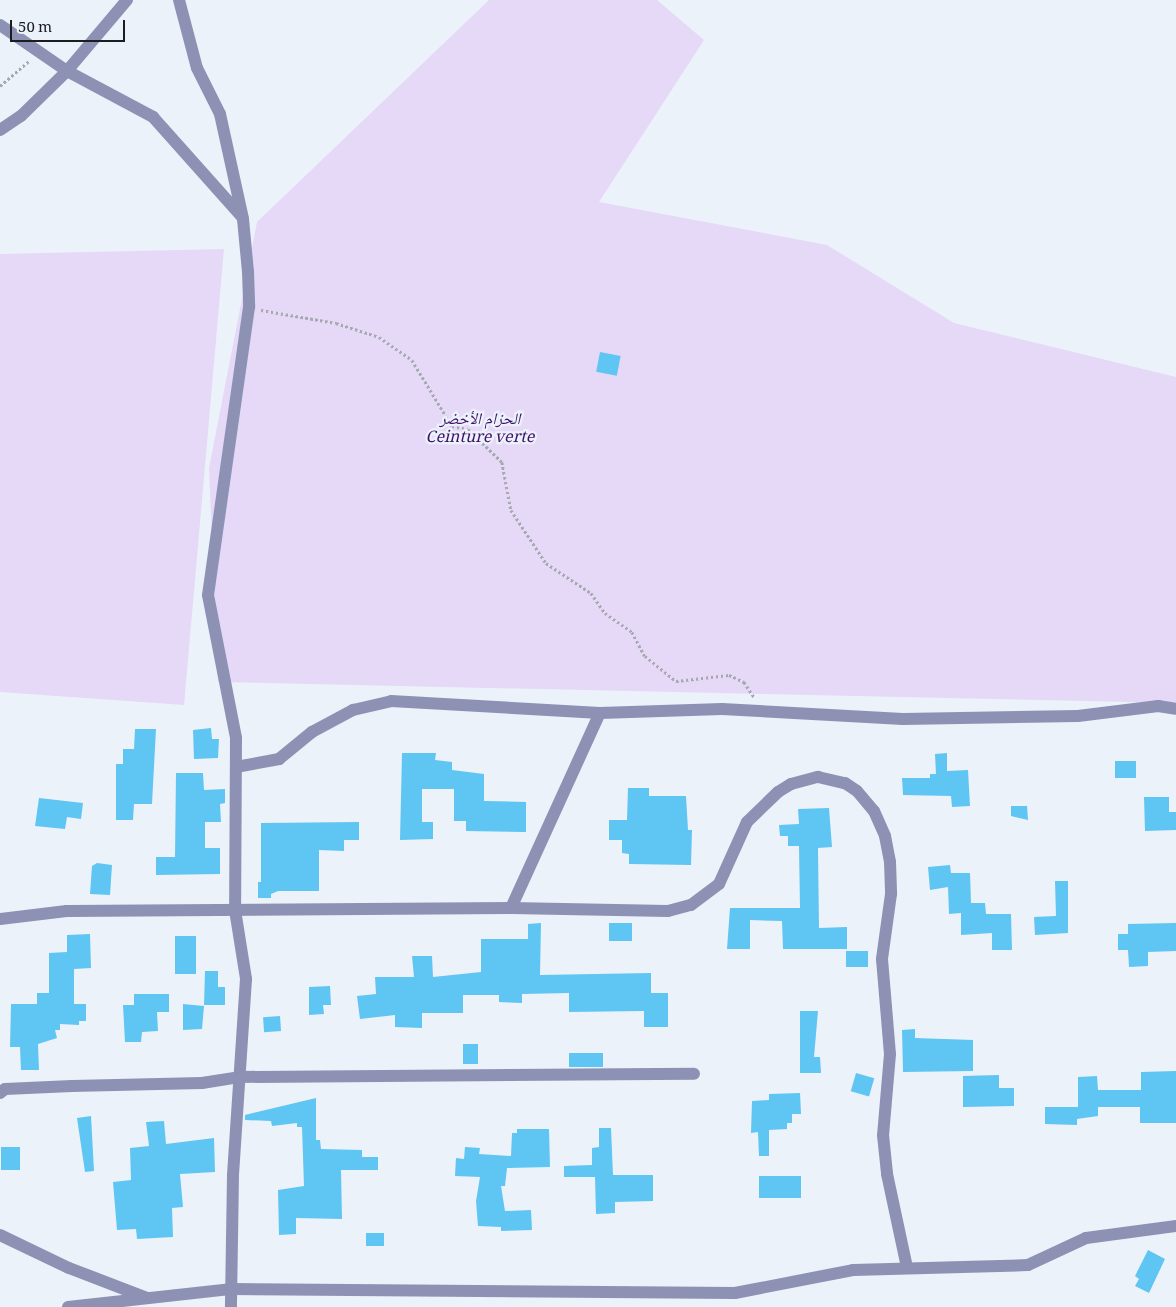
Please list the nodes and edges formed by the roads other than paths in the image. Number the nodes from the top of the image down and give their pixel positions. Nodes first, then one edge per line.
1 (127, 0) edge
2 (179, 0) edge
3 (0, 24) edge
4 (67, 72) junction
5 (0, 130) edge
6 (243, 219) junction
7 (1176, 709) edge
8 (600, 713) junction
9 (236, 767) junction
10 (511, 908) junction
11 (235, 910) junction
12 (0, 919) edge
13 (694, 1074) dead end
14 (238, 1077) junction
15 (0, 1093) edge
16 (1176, 1226) edge
17 (0, 1235) edge
18 (907, 1267) junction
19 (230, 1289) junction
20 (149, 1299) junction
21 (68, 1307) edge
22 (231, 1307) edge

1 - 4 street
2 - 6 street
3 - 4 street
4 - 5 street
4 - 6 street
6 - 9 street
7 - 8 street
8 - 9 street
8 - 10 street
9 - 11 street
10 - 11 street
10 - 18 street
11 - 12 street
11 - 14 street
13 - 14 street
14 - 15 street
14 - 19 street
16 - 18 street
17 - 20 street
18 - 19 street
19 - 20 street
19 - 22 street
20 - 21 street

